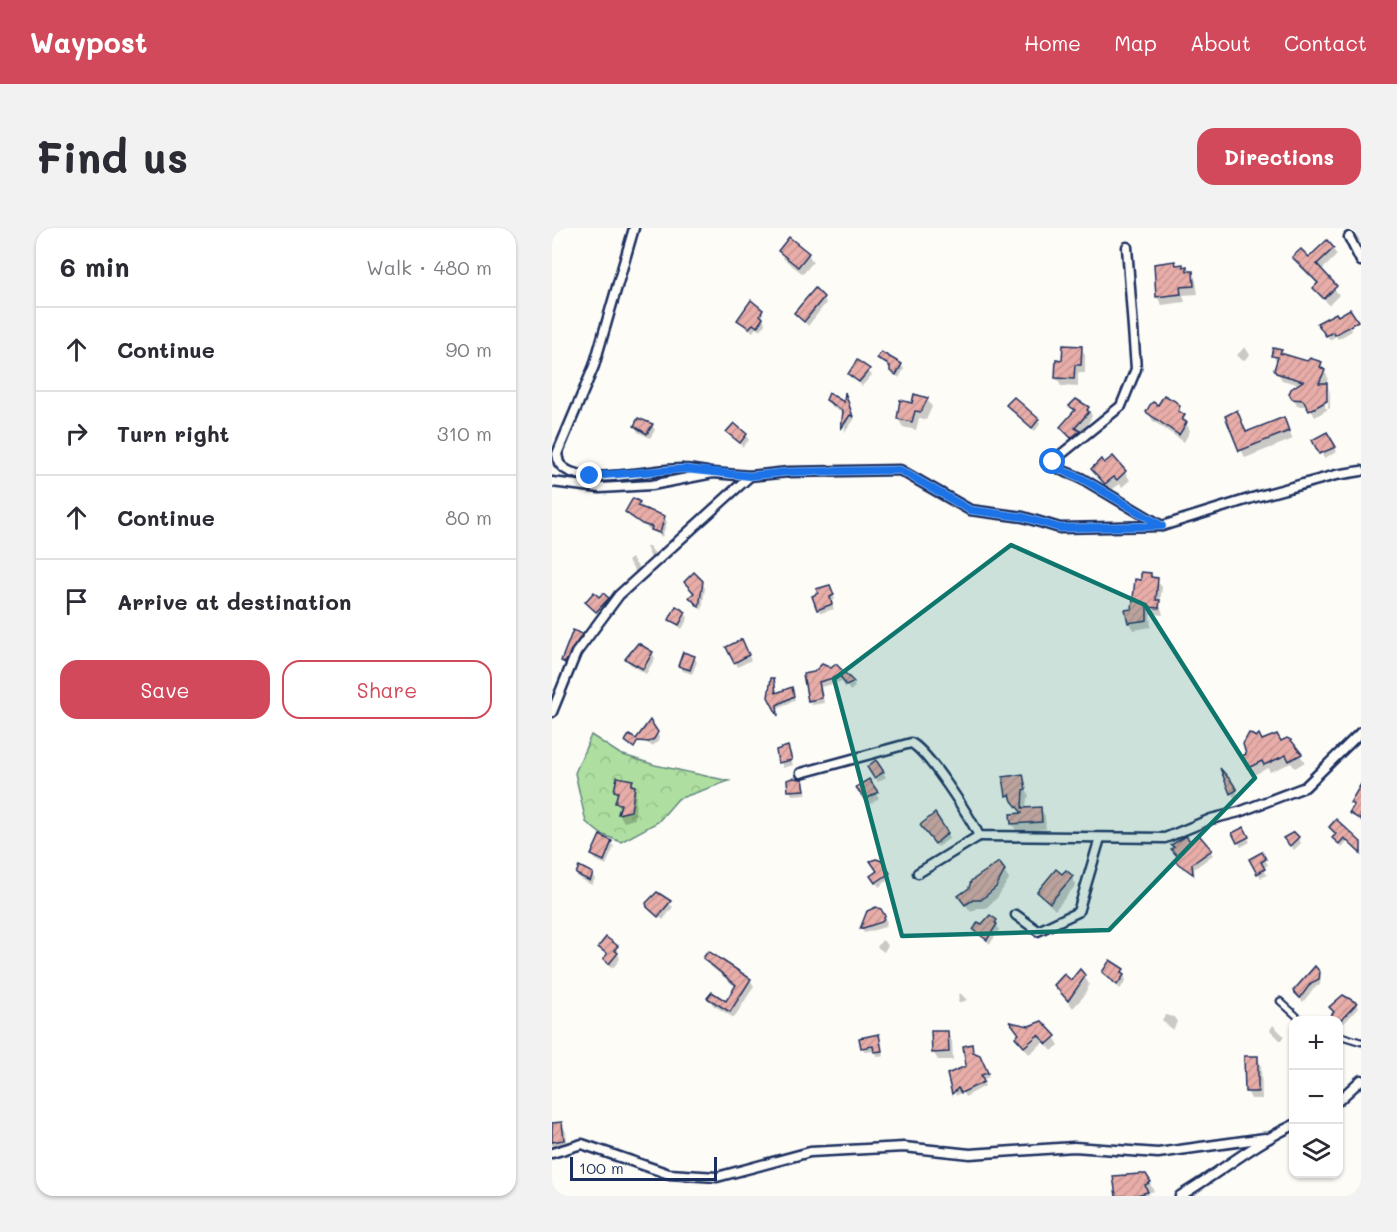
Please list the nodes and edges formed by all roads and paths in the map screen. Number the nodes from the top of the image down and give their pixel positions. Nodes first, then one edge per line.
1 (634, 228) edge
2 (1349, 237) dead end
3 (1127, 247) dead end
4 (1361, 261) edge
5 (1361, 471) edge
6 (713, 473) junction
7 (750, 476) junction
8 (552, 482) edge
9 (1162, 526) junction
10 (552, 712) edge
11 (1361, 732) edge
12 (801, 773) dead end
13 (979, 836) junction
14 (1100, 838) junction
15 (918, 873) dead end
16 (1016, 915) dead end
17 (1280, 1001) dead end
18 (1297, 1016) edge
19 (1343, 1037) edge
20 (1361, 1042) edge
21 (1361, 1080) edge
22 (1343, 1096) edge
23 (1289, 1127) edge
24 (1265, 1138) junction
25 (552, 1153) edge
26 (1180, 1196) edge

1 - 6 street
2 - 4 street
3 - 9 street
5 - 9 street
6 - 7 street
6 - 8 street
7 - 9 street
7 - 10 street
11 - 14 street
12 - 13 street
13 - 14 street
13 - 15 street
14 - 16 street
17 - 18 lane
19 - 20 lane
21 - 22 street
23 - 24 street
24 - 25 street
24 - 26 street

